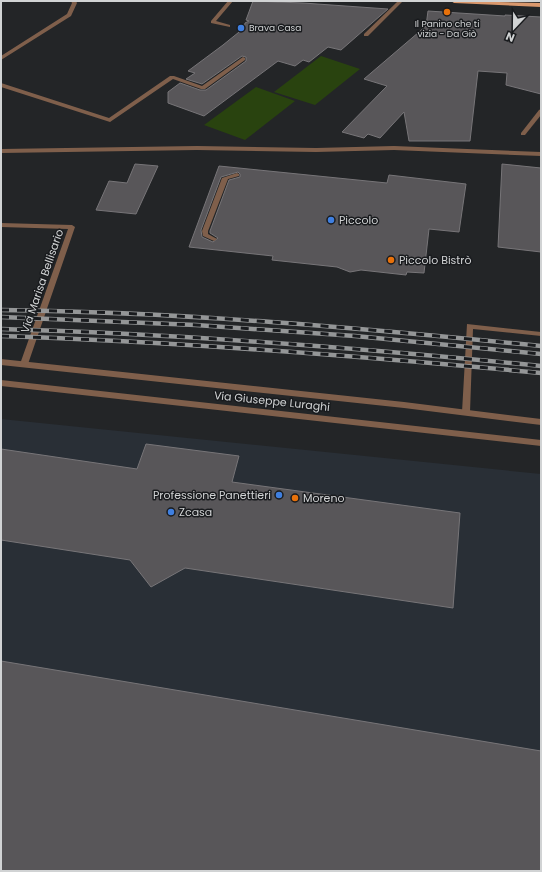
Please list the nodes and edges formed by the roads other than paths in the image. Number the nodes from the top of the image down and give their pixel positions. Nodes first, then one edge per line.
1 (73, 1) edge
2 (191, 1) edge
3 (209, 1) edge
4 (231, 1) edge
5 (401, 1) edge
6 (454, 1) edge
7 (541, 5) edge
8 (228, 26) dead end
9 (366, 35) dead end
10 (1, 58) edge
11 (243, 59) dead end
12 (1, 85) edge
13 (541, 111) edge
14 (523, 134) dead end
15 (1, 151) edge
16 (541, 154) edge
17 (237, 175) dead end
18 (1, 226) edge
19 (214, 239) dead end
20 (541, 334) edge
21 (1, 362) edge
22 (24, 364) junction
23 (1, 382) edge
24 (466, 412) junction
25 (541, 422) edge
26 (541, 443) edge

1 - 10 street
2 - 3 street
4 - 8 street
5 - 9 street
6 - 7 main road
11 - 12 street
13 - 14 street
15 - 16 street
17 - 19 street
18 - 22 street, Via Marisa Bellisario
20 - 24 street
21 - 22 street, Via Giuseppe Luraghi
22 - 24 street, Via Giuseppe Luraghi
23 - 26 street, Via Giuseppe Luraghi
24 - 25 street, Via Giuseppe Luraghi

